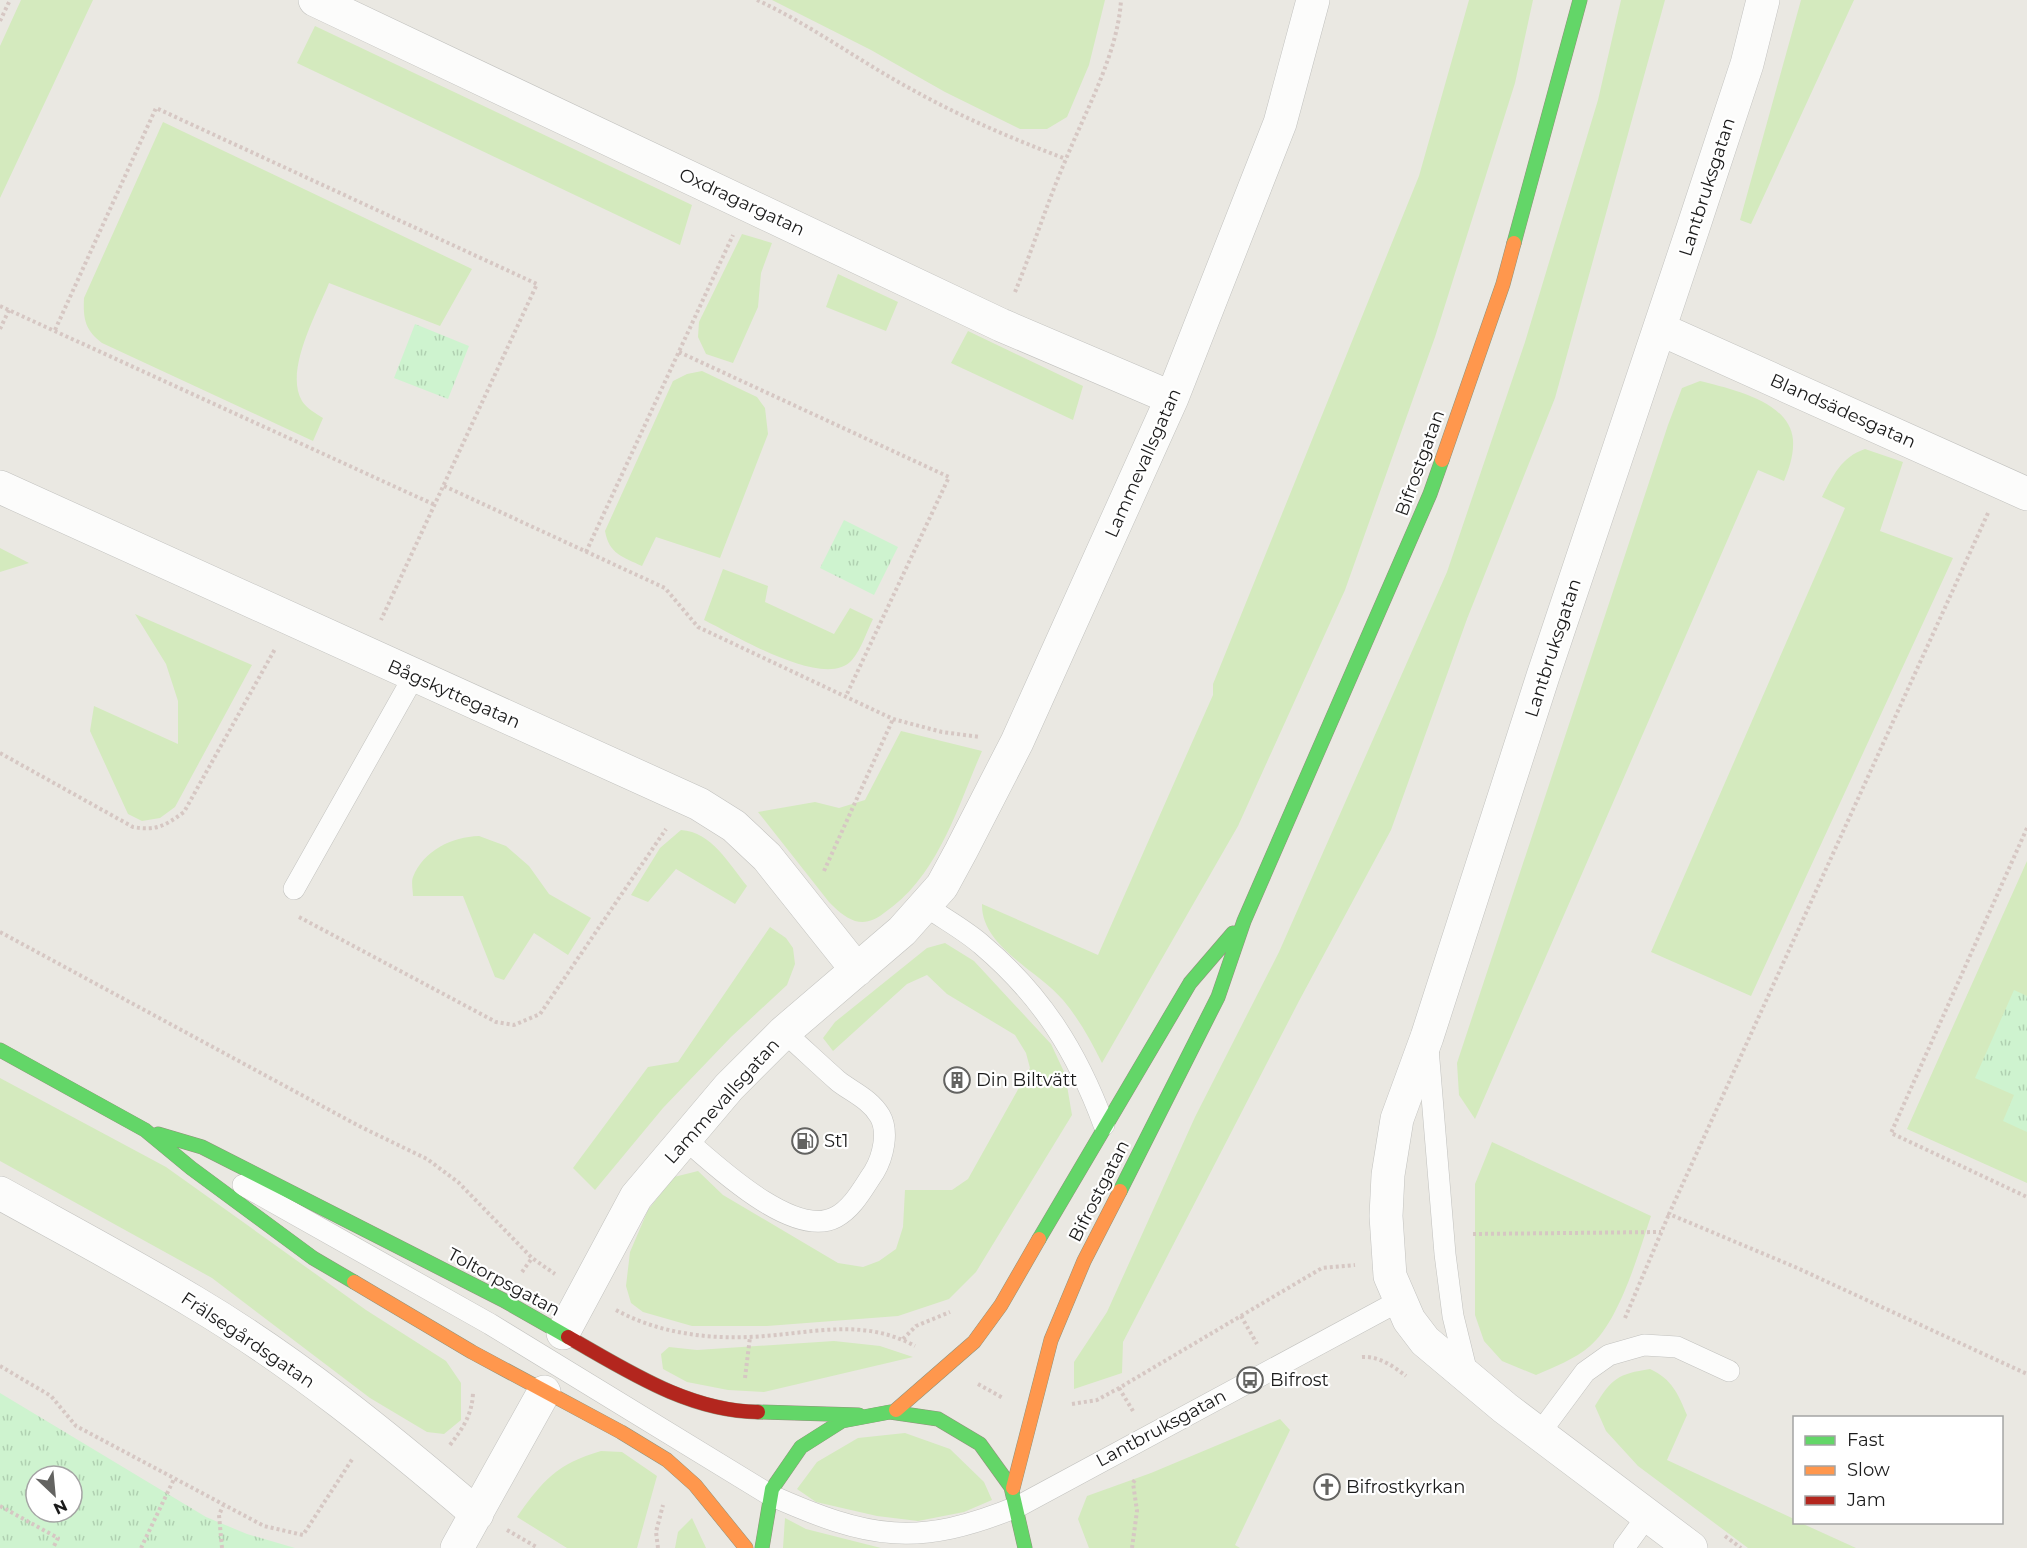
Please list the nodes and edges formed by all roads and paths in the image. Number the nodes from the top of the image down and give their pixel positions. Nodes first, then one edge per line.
1 (10, 0) edge
2 (315, 0) edge
3 (757, 0) edge
4 (1121, 0) edge
5 (1313, 0) edge
6 (1580, 0) edge
7 (1763, 0) edge
8 (0, 21) edge
9 (1066, 159) junction
10 (747, 204) junction
11 (1016, 289) dead end
12 (0, 306) edge
13 (9, 310) junction
14 (0, 329) edge
15 (1660, 329) junction
16 (55, 330) junction
17 (680, 352) junction
18 (1172, 398) junction
19 (444, 486) junction
20 (0, 487) edge
21 (2015, 488) edge
22 (435, 505) junction
23 (586, 552) junction
24 (292, 620) junction
25 (365, 653) junction
26 (414, 676) junction
27 (846, 696) junction
28 (893, 719) junction
29 (1017, 742) junction
30 (0, 753) edge
31 (686, 798) junction
32 (2027, 828) edge
33 (294, 889) joint
34 (926, 906) junction
35 (808, 908) junction
36 (1244, 921) junction
37 (0, 932) edge
38 (857, 970) junction
39 (784, 1032) junction
40 (1427, 1037) junction
41 (0, 1050) edge
42 (1104, 1125) junction
43 (145, 1130) junction
44 (685, 1139) junction
45 (0, 1193) edge
46 (2027, 1197) edge
47 (1669, 1214) junction
48 (1662, 1232) junction
49 (1445, 1254) junction
50 (1387, 1261) junction
51 (584, 1293) junction
52 (1400, 1301) junction
53 (955, 1309) dead end
54 (563, 1333) junction
55 (903, 1339) junction
56 (1609, 1355) junction
57 (1359, 1357) dead end
58 (0, 1366) edge
59 (946, 1366) junction
60 (1729, 1371) dead end
61 (2027, 1374) edge
62 (1409, 1378) dead end
63 (1468, 1378) junction
64 (544, 1392) junction
65 (1036, 1406) junction
66 (896, 1410) junction
67 (859, 1415) junction
68 (372, 1428) junction
69 (1539, 1434) junction
70 (1140, 1471) dead end
71 (174, 1479) junction
72 (770, 1495) junction
73 (1016, 1497) junction
74 (0, 1506) edge
75 (223, 1506) junction
76 (477, 1514) junction
77 (1647, 1516) junction
78 (52, 1548) edge
79 (141, 1548) edge
80 (222, 1548) edge
81 (457, 1548) edge
82 (746, 1548) edge
83 (762, 1548) edge
84 (1025, 1548) edge
85 (1132, 1548) edge
86 (1624, 1548) edge
87 (1691, 1548) edge

1 - 8 path
2 - 10 street, Oxdragargatan
3 - 9 path
4 - 9 path
5 - 18 street, Lammevallsgatan
6 - 36 main road, Bifrostgatan
7 - 15 street, Lantbruksgatan
9 - 11 path
10 - 17 path
10 - 18 street, Oxdragargatan
12 - 13 path
13 - 14 path
13 - 16 path
15 - 21 street, Blandsädesgatan
15 - 40 street, Lantbruksgatan
16 - 19 path
16 - 22 path
17 - 23 path
17 - 27 path
18 - 29 street, Lammevallsgatan
19 - 22 path
19 - 23 path
20 - 24 street, Bågskyttegatan
21 - 47 path
22 - 25 path
23 - 27 path
24 - 25 street, Bågskyttegatan
24 - 30 path
25 - 26 street, Bågskyttegatan
26 - 31 street, Bågskyttegatan
26 - 33 lane
27 - 28 path
28 - 29 path
28 - 35 path
29 - 34 street, Lammevallsgatan
31 - 33 path
31 - 35 street, Bågskyttegatan
32 - 46 path
34 - 38 street, Lammevallsgatan
34 - 42 lane
35 - 38 street, Bågskyttegatan
36 - 42 main road, Bifrostgatan
36 - 65 main road, Bifrostgatan
37 - 51 path
38 - 39 street, Lammevallsgatan
39 - 44 street, Lammevallsgatan
39 - 44 lane
40 - 49 lane
40 - 50 street, Lantbruksgatan
41 - 43 main road, Toltorpsgatan
42 - 59 main road, Bifrostgatan
43 - 54 main road, Toltorpsgatan
43 - 64 main road, Toltorpsgatan
43 - 72 lane, Lantbruksgatan
44 - 51 street, Lammevallsgatan
45 - 68 street, Frälsegårdsgatan
47 - 48 path
47 - 61 path
48 - 49 path
48 - 56 path
49 - 63 lane
50 - 52 street, Lantbruksgatan
50 - 65 path
51 - 54 street, Lammevallsgatan
51 - 55 path
52 - 63 street, Lantbruksgatan
52 - 73 lane, Lantbruksgatan
53 - 55 path
54 - 67 main road, Toltorpsgatan
55 - 59 path
56 - 60 lane
56 - 69 lane
57 - 62 path
58 - 71 path
59 - 65 path
59 - 66 main road, Bifrostgatan
63 - 69 street, Lantbruksgatan
64 - 76 street
64 - 82 main road, Toltorpsgatan
65 - 73 main road, Bifrostgatan
66 - 67 main road
66 - 73 main road
67 - 72 main road
68 - 75 path
68 - 76 street, Frälsegårdsgatan
69 - 77 street, Lantbruksgatan
70 - 85 path
71 - 75 path
71 - 79 path
72 - 73 lane, Lantbruksgatan
72 - 83 main road
73 - 84 main road
74 - 78 path
75 - 80 path
76 - 81 street
77 - 86 lane
77 - 87 street, Lantbruksgatan

